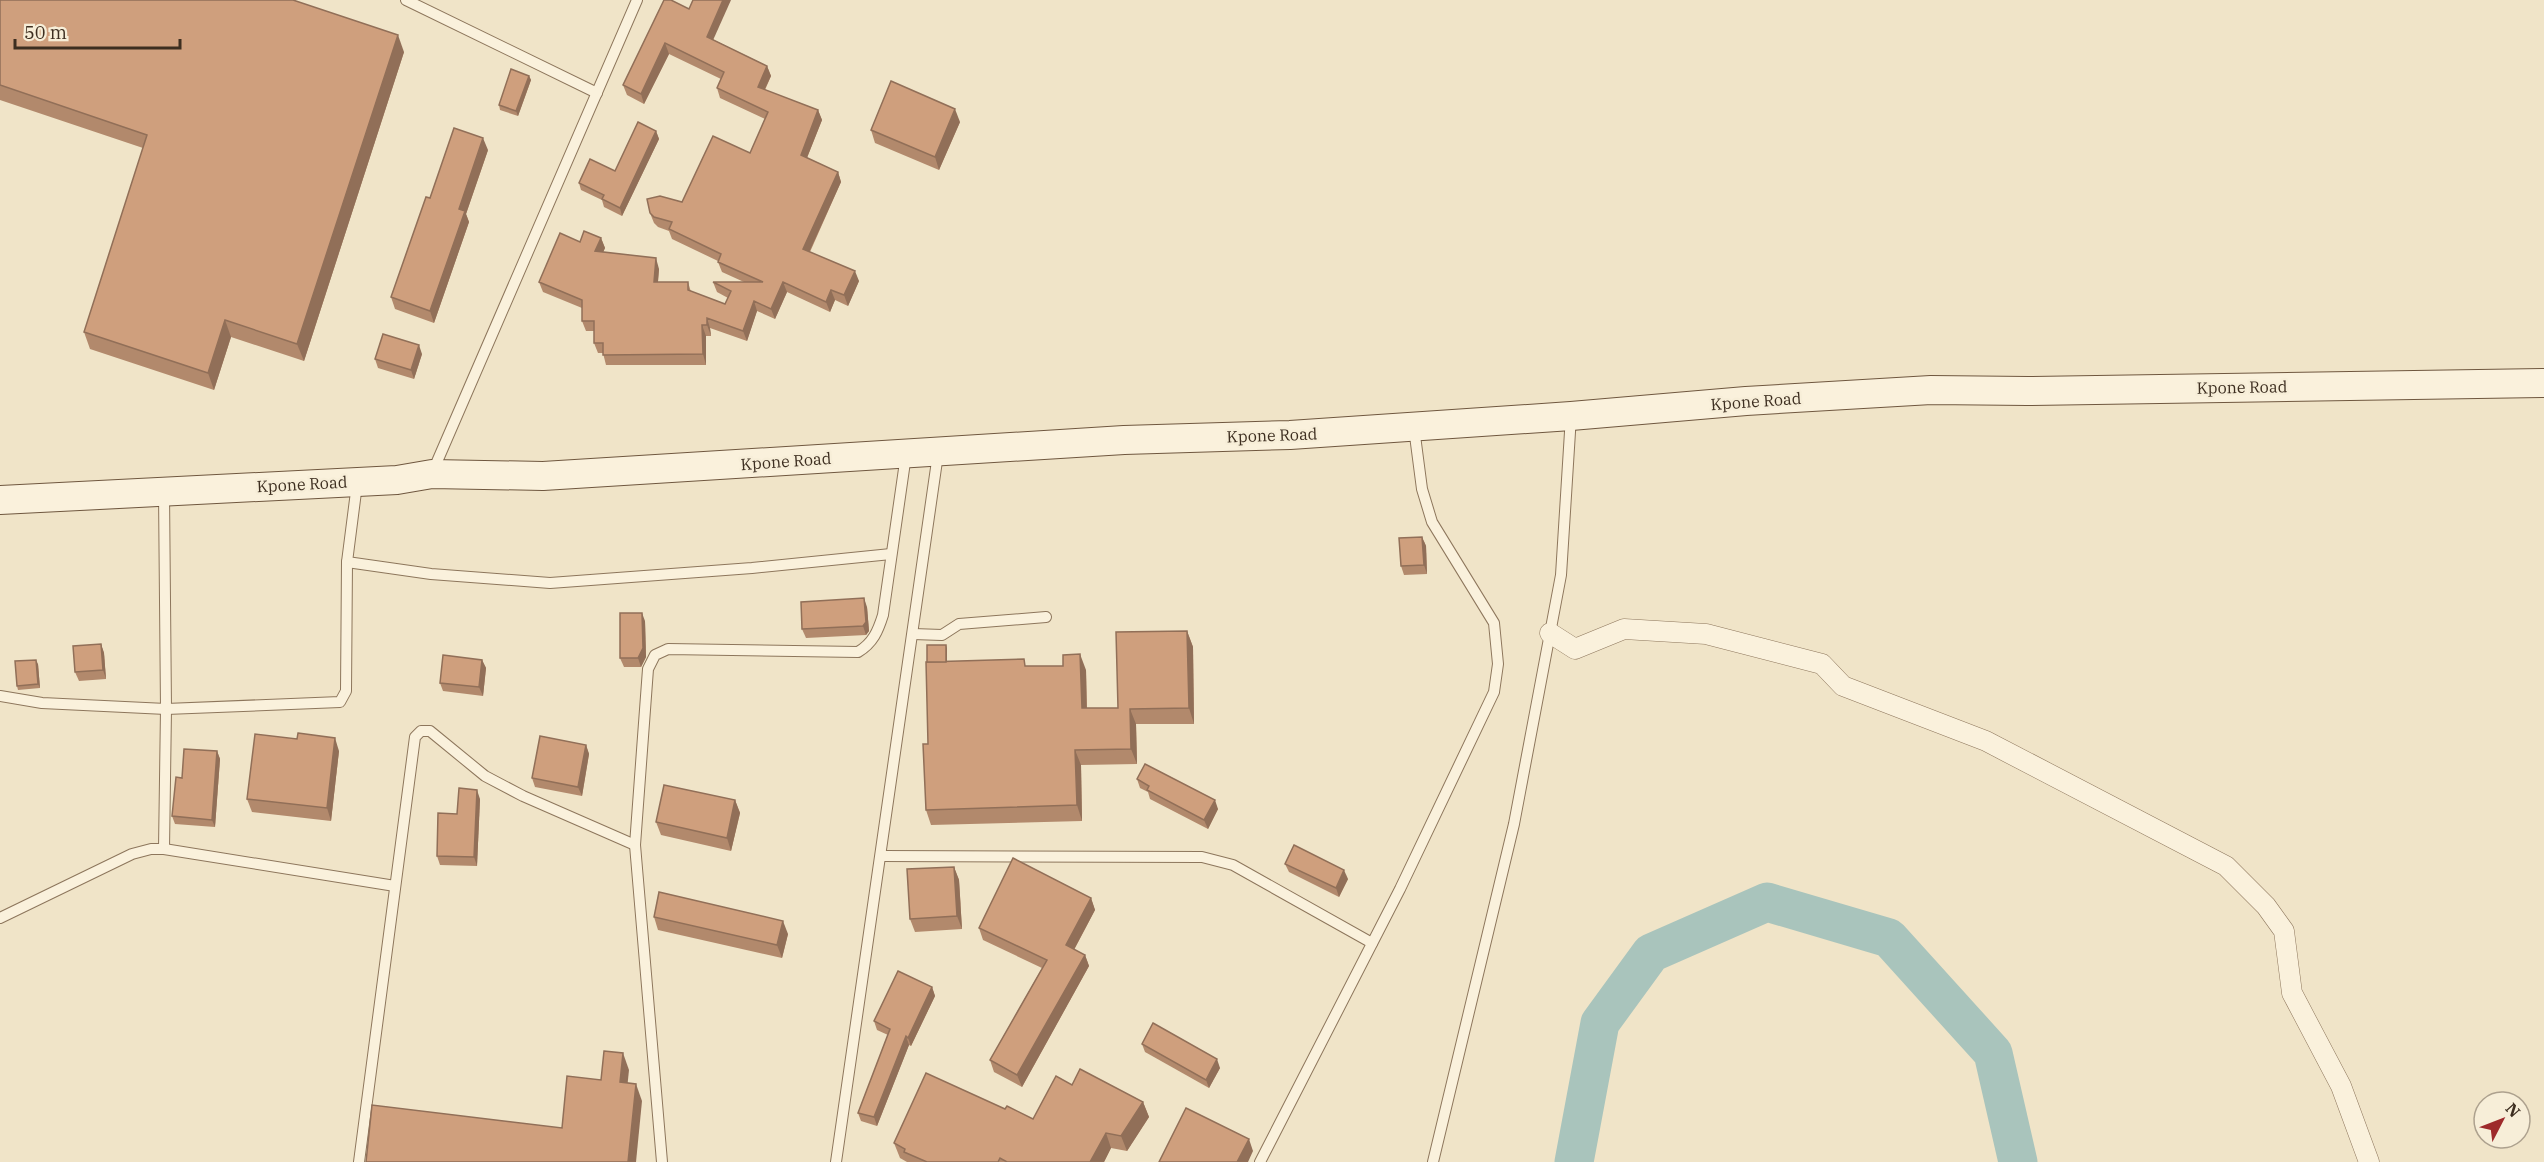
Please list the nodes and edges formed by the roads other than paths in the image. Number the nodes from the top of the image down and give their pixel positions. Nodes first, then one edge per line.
1 (406, 0) edge
2 (637, 0) edge
3 (597, 93) junction
4 (2544, 383) edge
5 (1570, 416) junction
6 (1414, 427) junction
7 (939, 451) junction
8 (906, 454) junction
9 (432, 474) junction
10 (358, 481) junction
11 (164, 493) junction
12 (0, 500) edge
13 (891, 554) junction
14 (347, 562) junction
15 (1046, 617) dead end
16 (1550, 633) junction
17 (913, 634) junction
18 (0, 696) edge
19 (166, 709) junction
20 (635, 845) junction
21 (164, 849) junction
22 (882, 856) junction
23 (395, 886) junction
24 (0, 918) edge
25 (1372, 943) junction
26 (360, 1162) edge
27 (662, 1162) edge
28 (836, 1162) edge
29 (1260, 1162) edge
30 (1433, 1162) edge
31 (2369, 1162) edge

1 - 3 lane
2 - 3 lane
3 - 9 lane
4 - 5 main road, Kpone Road
5 - 6 main road, Kpone Road
5 - 16 lane
6 - 7 main road, Kpone Road
6 - 25 lane
7 - 8 main road, Kpone Road
7 - 17 lane
8 - 9 main road, Kpone Road
8 - 13 lane
9 - 10 main road, Kpone Road
10 - 11 main road, Kpone Road
10 - 14 lane
11 - 12 main road, Kpone Road
11 - 19 lane
13 - 14 lane
13 - 20 lane
14 - 19 lane
15 - 17 lane
16 - 30 lane
16 - 31 street
17 - 22 lane
18 - 19 lane
19 - 21 lane
20 - 23 lane
20 - 27 lane
21 - 23 lane
21 - 24 lane
22 - 25 lane
22 - 28 lane
23 - 26 lane
25 - 29 lane

